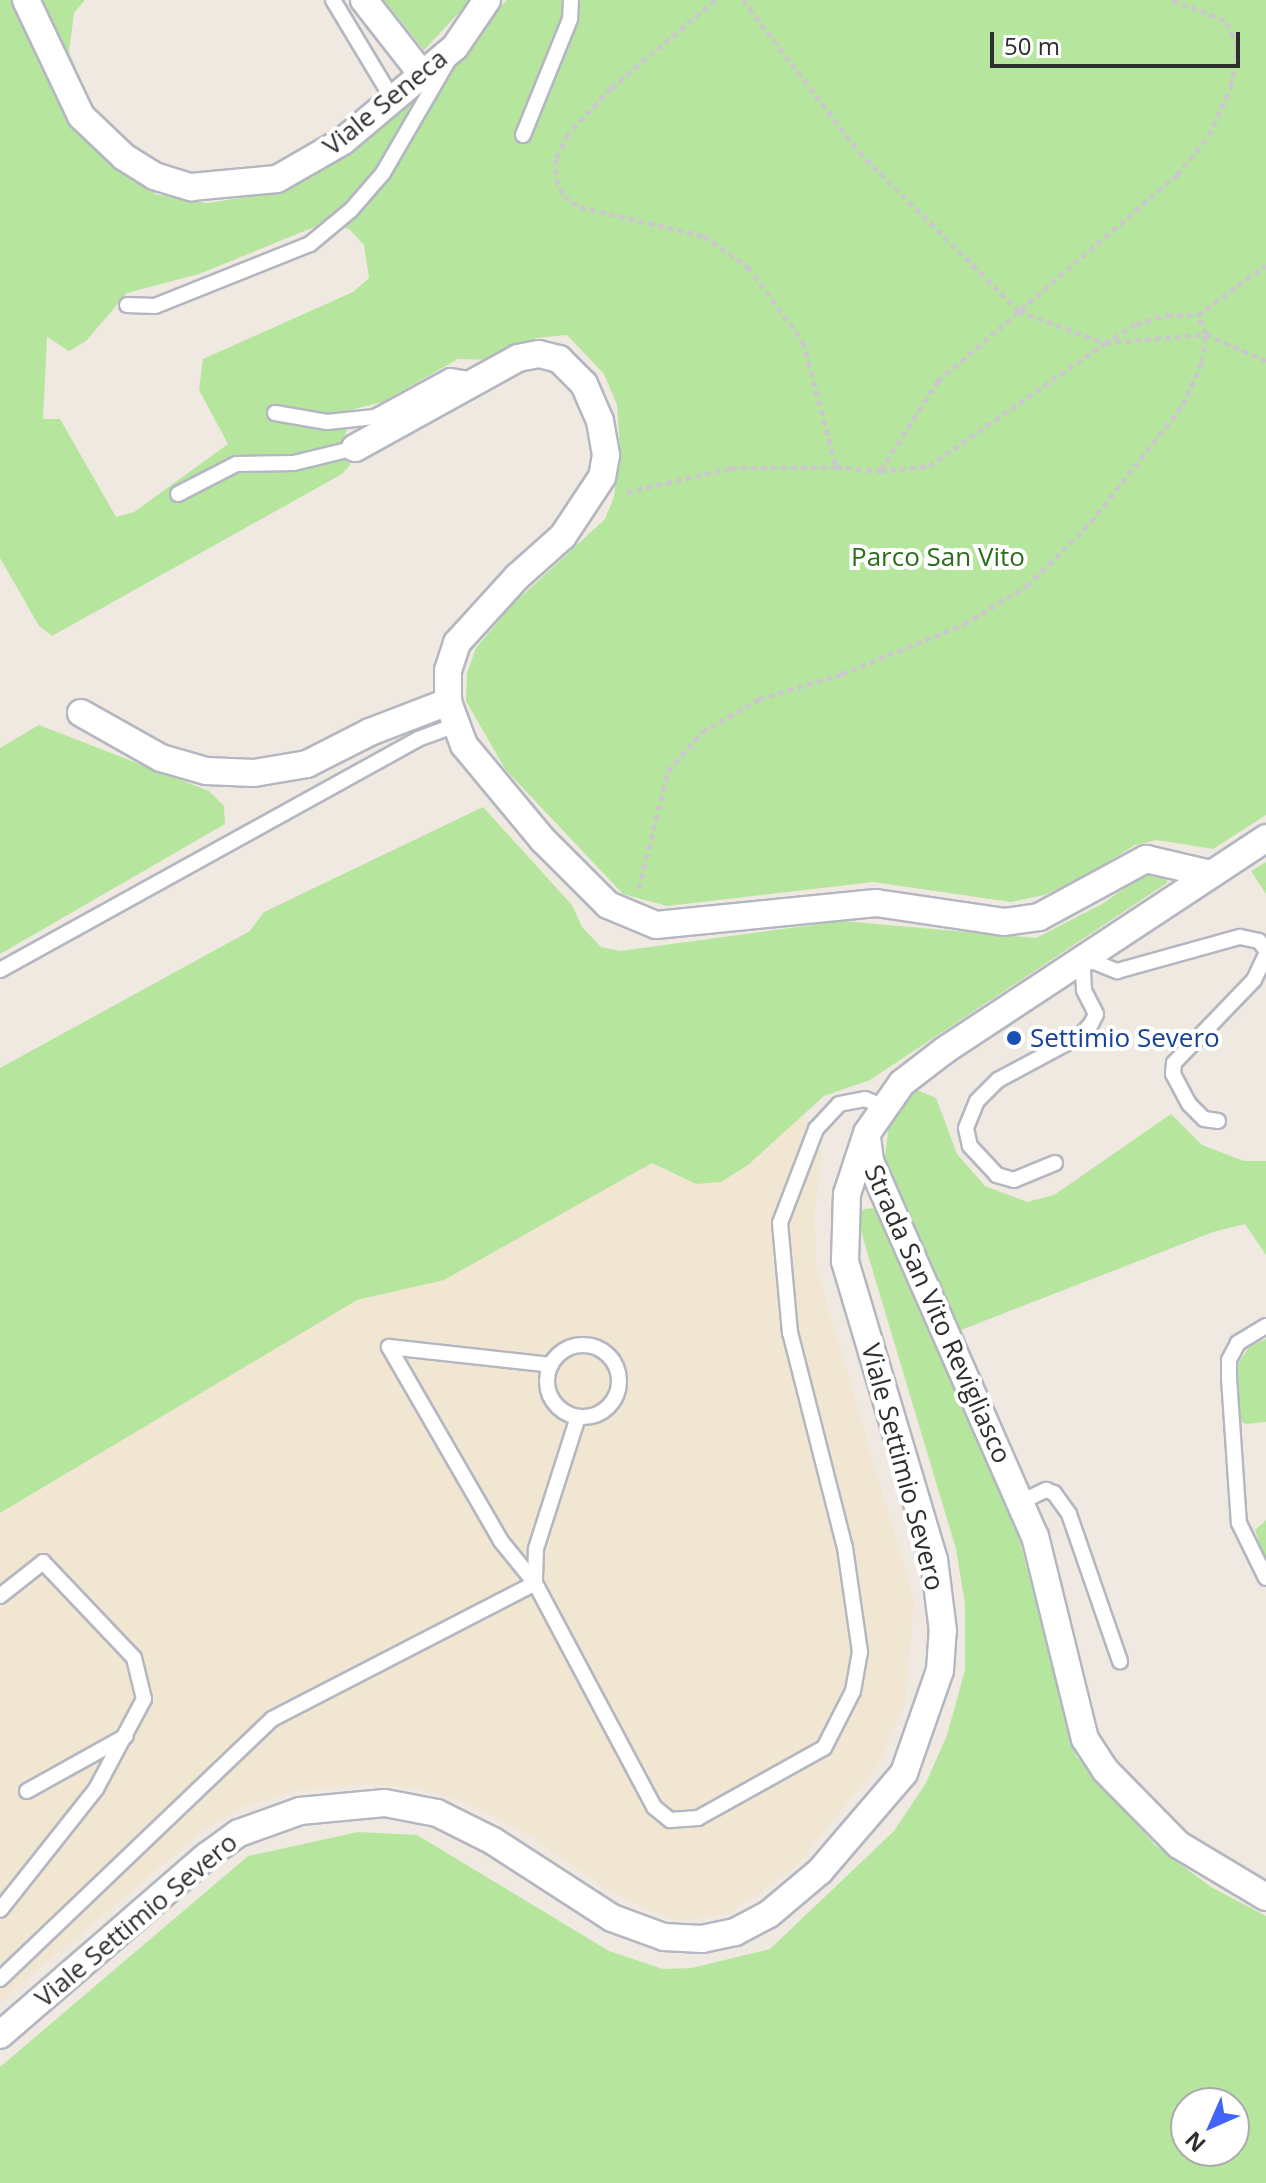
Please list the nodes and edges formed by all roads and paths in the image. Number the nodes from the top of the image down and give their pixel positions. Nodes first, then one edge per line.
1 (26, 0) edge
2 (333, 0) edge
3 (364, 0) edge
4 (487, 0) edge
5 (571, 0) edge
6 (715, 0) edge
7 (743, 0) edge
8 (1172, 0) edge
9 (455, 47) junction
10 (421, 73) junction
11 (392, 98) junction
12 (523, 135) dead end
13 (1266, 265) edge
14 (127, 305) dead end
15 (1019, 311) junction
16 (1198, 315) junction
17 (1206, 334) junction
18 (1105, 343) junction
19 (1266, 361) edge
20 (477, 380) junction
21 (275, 413) dead end
22 (355, 448) joint
23 (836, 467) junction
24 (880, 471) junction
25 (178, 494) dead end
26 (591, 501) junction
27 (81, 713) dead end
28 (452, 713) junction
29 (1266, 838) edge
30 (1211, 874) junction
31 (633, 916) junction
32 (1266, 952) edge
33 (1082, 957) junction
34 (0, 970) edge
35 (882, 1106) junction
36 (1218, 1121) dead end
37 (867, 1133) junction
38 (1055, 1163) dead end
39 (1266, 1326) edge
40 (551, 1365) junction
41 (578, 1417) junction
42 (1021, 1502) junction
43 (1266, 1578) edge
44 (535, 1583) junction
45 (0, 1596) edge
46 (1120, 1661) dead end
47 (127, 1736) junction
48 (27, 1791) dead end
49 (1266, 1897) edge
50 (0, 1910) edge
51 (0, 1979) edge
52 (0, 2035) edge

1 - 11 street, Viale Seneca
2 - 11 lane
3 - 10 street
4 - 9 street, Viale Seneca
5 - 12 lane
6 - 23 path
7 - 15 path
8 - 15 path
9 - 10 street, Viale Seneca
9 - 14 lane
10 - 11 street, Viale Seneca
13 - 16 path
15 - 18 path
15 - 24 path
16 - 17 path
16 - 18 path
17 - 18 path
17 - 19 path
17 - 31 path
18 - 24 path
20 - 21 lane
20 - 22 street
20 - 26 street
22 - 25 lane
23 - 24 path
23 - 26 path
26 - 28 street
27 - 28 street
28 - 31 street
28 - 34 lane
29 - 30 street, Strada San Vito Revigliasco
30 - 31 street
30 - 33 street, Strada San Vito Revigliasco
32 - 33 lane
32 - 36 lane
33 - 35 street, Strada San Vito Revigliasco
33 - 38 lane
35 - 37 street, Strada San Vito Revigliasco
35 - 44 lane
37 - 42 street, Strada San Vito Revigliasco
37 - 52 street, Viale Settimio Severo
39 - 43 lane
40 - 41 lane
40 - 41 lane
40 - 44 lane
41 - 44 lane
42 - 46 lane
42 - 49 street, Strada San Vito Revigliasco
44 - 51 lane
45 - 47 lane
47 - 48 lane
47 - 50 lane

